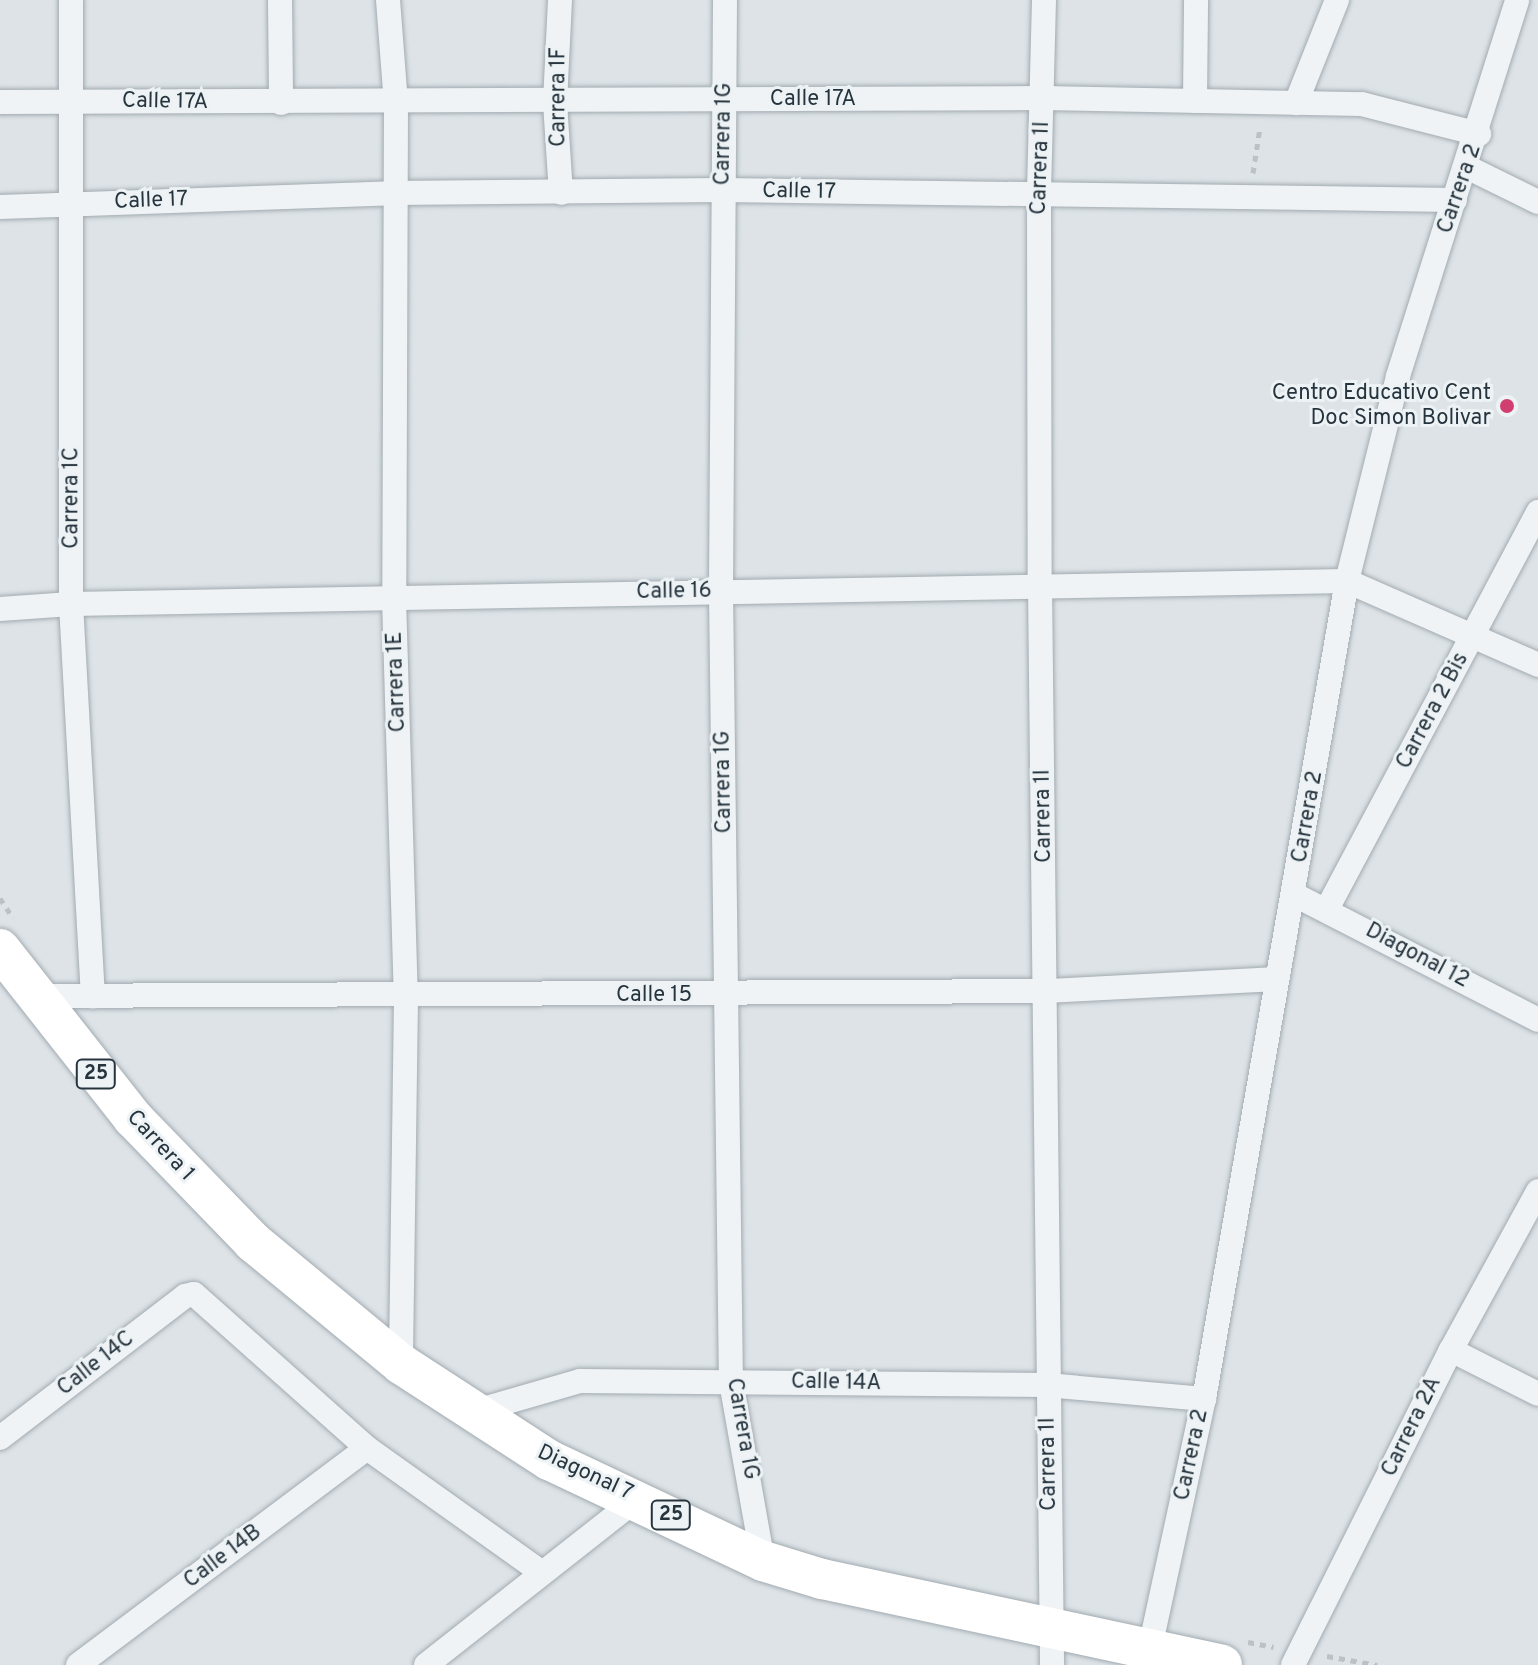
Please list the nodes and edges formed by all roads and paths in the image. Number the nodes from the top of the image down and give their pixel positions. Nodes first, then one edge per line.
1 (71, 0) edge
2 (280, 0) edge
3 (388, 0) edge
4 (560, 0) edge
5 (725, 0) edge
6 (1044, 0) edge
7 (1196, 0) edge
8 (1337, 0) edge
9 (1517, 0) edge
10 (1043, 98) junction
11 (725, 100) junction
12 (72, 101) junction
13 (1195, 101) junction
14 (0, 102) edge
15 (1263, 102) junction
16 (281, 103) junction
17 (555, 103) junction
18 (1296, 103) junction
19 (396, 104) junction
20 (1479, 134) junction
21 (1467, 167) junction
22 (723, 190) junction
23 (393, 193) junction
24 (561, 193) junction
25 (1039, 197) junction
26 (1250, 198) junction
27 (1455, 200) junction
28 (1538, 202) edge
29 (75, 203) junction
30 (0, 207) edge
31 (1538, 512) edge
32 (1347, 581) junction
33 (1040, 586) junction
34 (721, 591) junction
35 (394, 598) junction
36 (71, 604) junction
37 (0, 609) edge
38 (1474, 634) junction
39 (1538, 665) edge
40 (1295, 895) junction
41 (1327, 909) junction
42 (0, 949) edge
43 (1275, 979) junction
44 (1048, 991) junction
45 (728, 995) junction
46 (33, 996) junction
47 (93, 996) junction
48 (406, 998) junction
49 (1538, 1020) edge
50 (1538, 1191) edge
51 (202, 1192) joint
52 (1451, 1350) junction
53 (401, 1364) junction
54 (731, 1382) junction
55 (1047, 1385) junction
56 (1538, 1394) edge
57 (1204, 1399) junction
58 (473, 1412) junction
59 (5, 1425) edge
60 (367, 1448) junction
61 (638, 1498) junction
62 (763, 1561) junction
63 (542, 1573) junction
64 (1052, 1649) edge
65 (1141, 1656) edge
66 (78, 1665) edge
67 (426, 1665) edge
68 (1222, 1665) edge
69 (1293, 1665) edge

1 - 12 street, Carrera 1C
2 - 16 street
3 - 19 street, Carrera 1E
4 - 17 street, Carrera 1F
5 - 11 street, Carrera 1G
6 - 10 street, Carrera 1I
7 - 13 street
8 - 18 street
9 - 20 street, Carrera 2
10 - 11 street, Calle 17A
10 - 13 street, Calle 17A
10 - 25 street, Carrera 1I
11 - 17 street, Calle 17A
11 - 22 street, Carrera 1G
12 - 14 street, Calle 17A
12 - 16 street, Calle 17A
12 - 29 street, Carrera 1C
13 - 15 street, Calle 17A
15 - 18 street, Calle 17A
15 - 26 path
16 - 19 street, Calle 17A
17 - 19 street, Calle 17A
17 - 24 street, Carrera 1F
18 - 20 street, Calle 17A
19 - 23 street, Carrera 1E
20 - 21 street, Carrera 2
21 - 27 street, Carrera 2
21 - 28 street
22 - 24 street, Calle 17
22 - 25 street, Calle 17
22 - 34 street, Carrera 1G
23 - 24 street, Calle 17
23 - 29 street, Calle 17
23 - 35 street, Carrera 1E
25 - 26 street, Calle 17
25 - 33 street, Carrera 1I
26 - 27 street, Calle 17
27 - 32 street, Carrera 2
29 - 30 street, Calle 17
29 - 36 street, Carrera 1C
31 - 38 street, Carrera 2 Bis
32 - 33 street, Calle 16
32 - 38 street
32 - 40 street, Carrera 2
33 - 34 street, Calle 16
33 - 44 street, Carrera 1I
34 - 35 street, Calle 16
34 - 45 street, Carrera 1G
35 - 36 street, Calle 16
35 - 48 street, Carrera 1E
36 - 37 street, Calle 16
36 - 47 street, Carrera 1C
38 - 39 street
38 - 41 street, Carrera 2 Bis
40 - 41 street, Diagonal 12
40 - 43 street, Carrera 2
41 - 49 street, Diagonal 12
42 - 46 highway, Carrera 1 / 25
43 - 44 street, Calle 15
43 - 57 street, Carrera 2
44 - 45 street, Calle 15
44 - 55 street, Carrera 1I
45 - 48 street, Calle 15
45 - 54 street, Carrera 1G
46 - 47 street, Calle 15
46 - 51 highway, Carrera 1 / 25
47 - 48 street, Calle 15
48 - 53 street, Carrera 1E
50 - 52 street, Carrera 2A
51 - 53 highway, Diagonal 7 / 25
52 - 56 street
52 - 69 street, Carrera 2A
53 - 58 highway, Diagonal 7 / 25
54 - 55 street, Calle 14A
54 - 58 street, Calle 14A
54 - 62 street, Carrera 1G
55 - 57 street, Calle 14A
55 - 64 street, Carrera 1I
57 - 65 street, Carrera 2
58 - 61 highway, Diagonal 7 / 25
59 - 60 street, Calle 14C
60 - 63 street
60 - 66 street, Calle 14B
61 - 62 highway, Diagonal 7 / 25
61 - 63 street
62 - 64 highway, Diagonal 7 / 25
63 - 67 street
64 - 65 highway, Diagonal 7 / 25
65 - 68 highway, Diagonal 7 / 25

